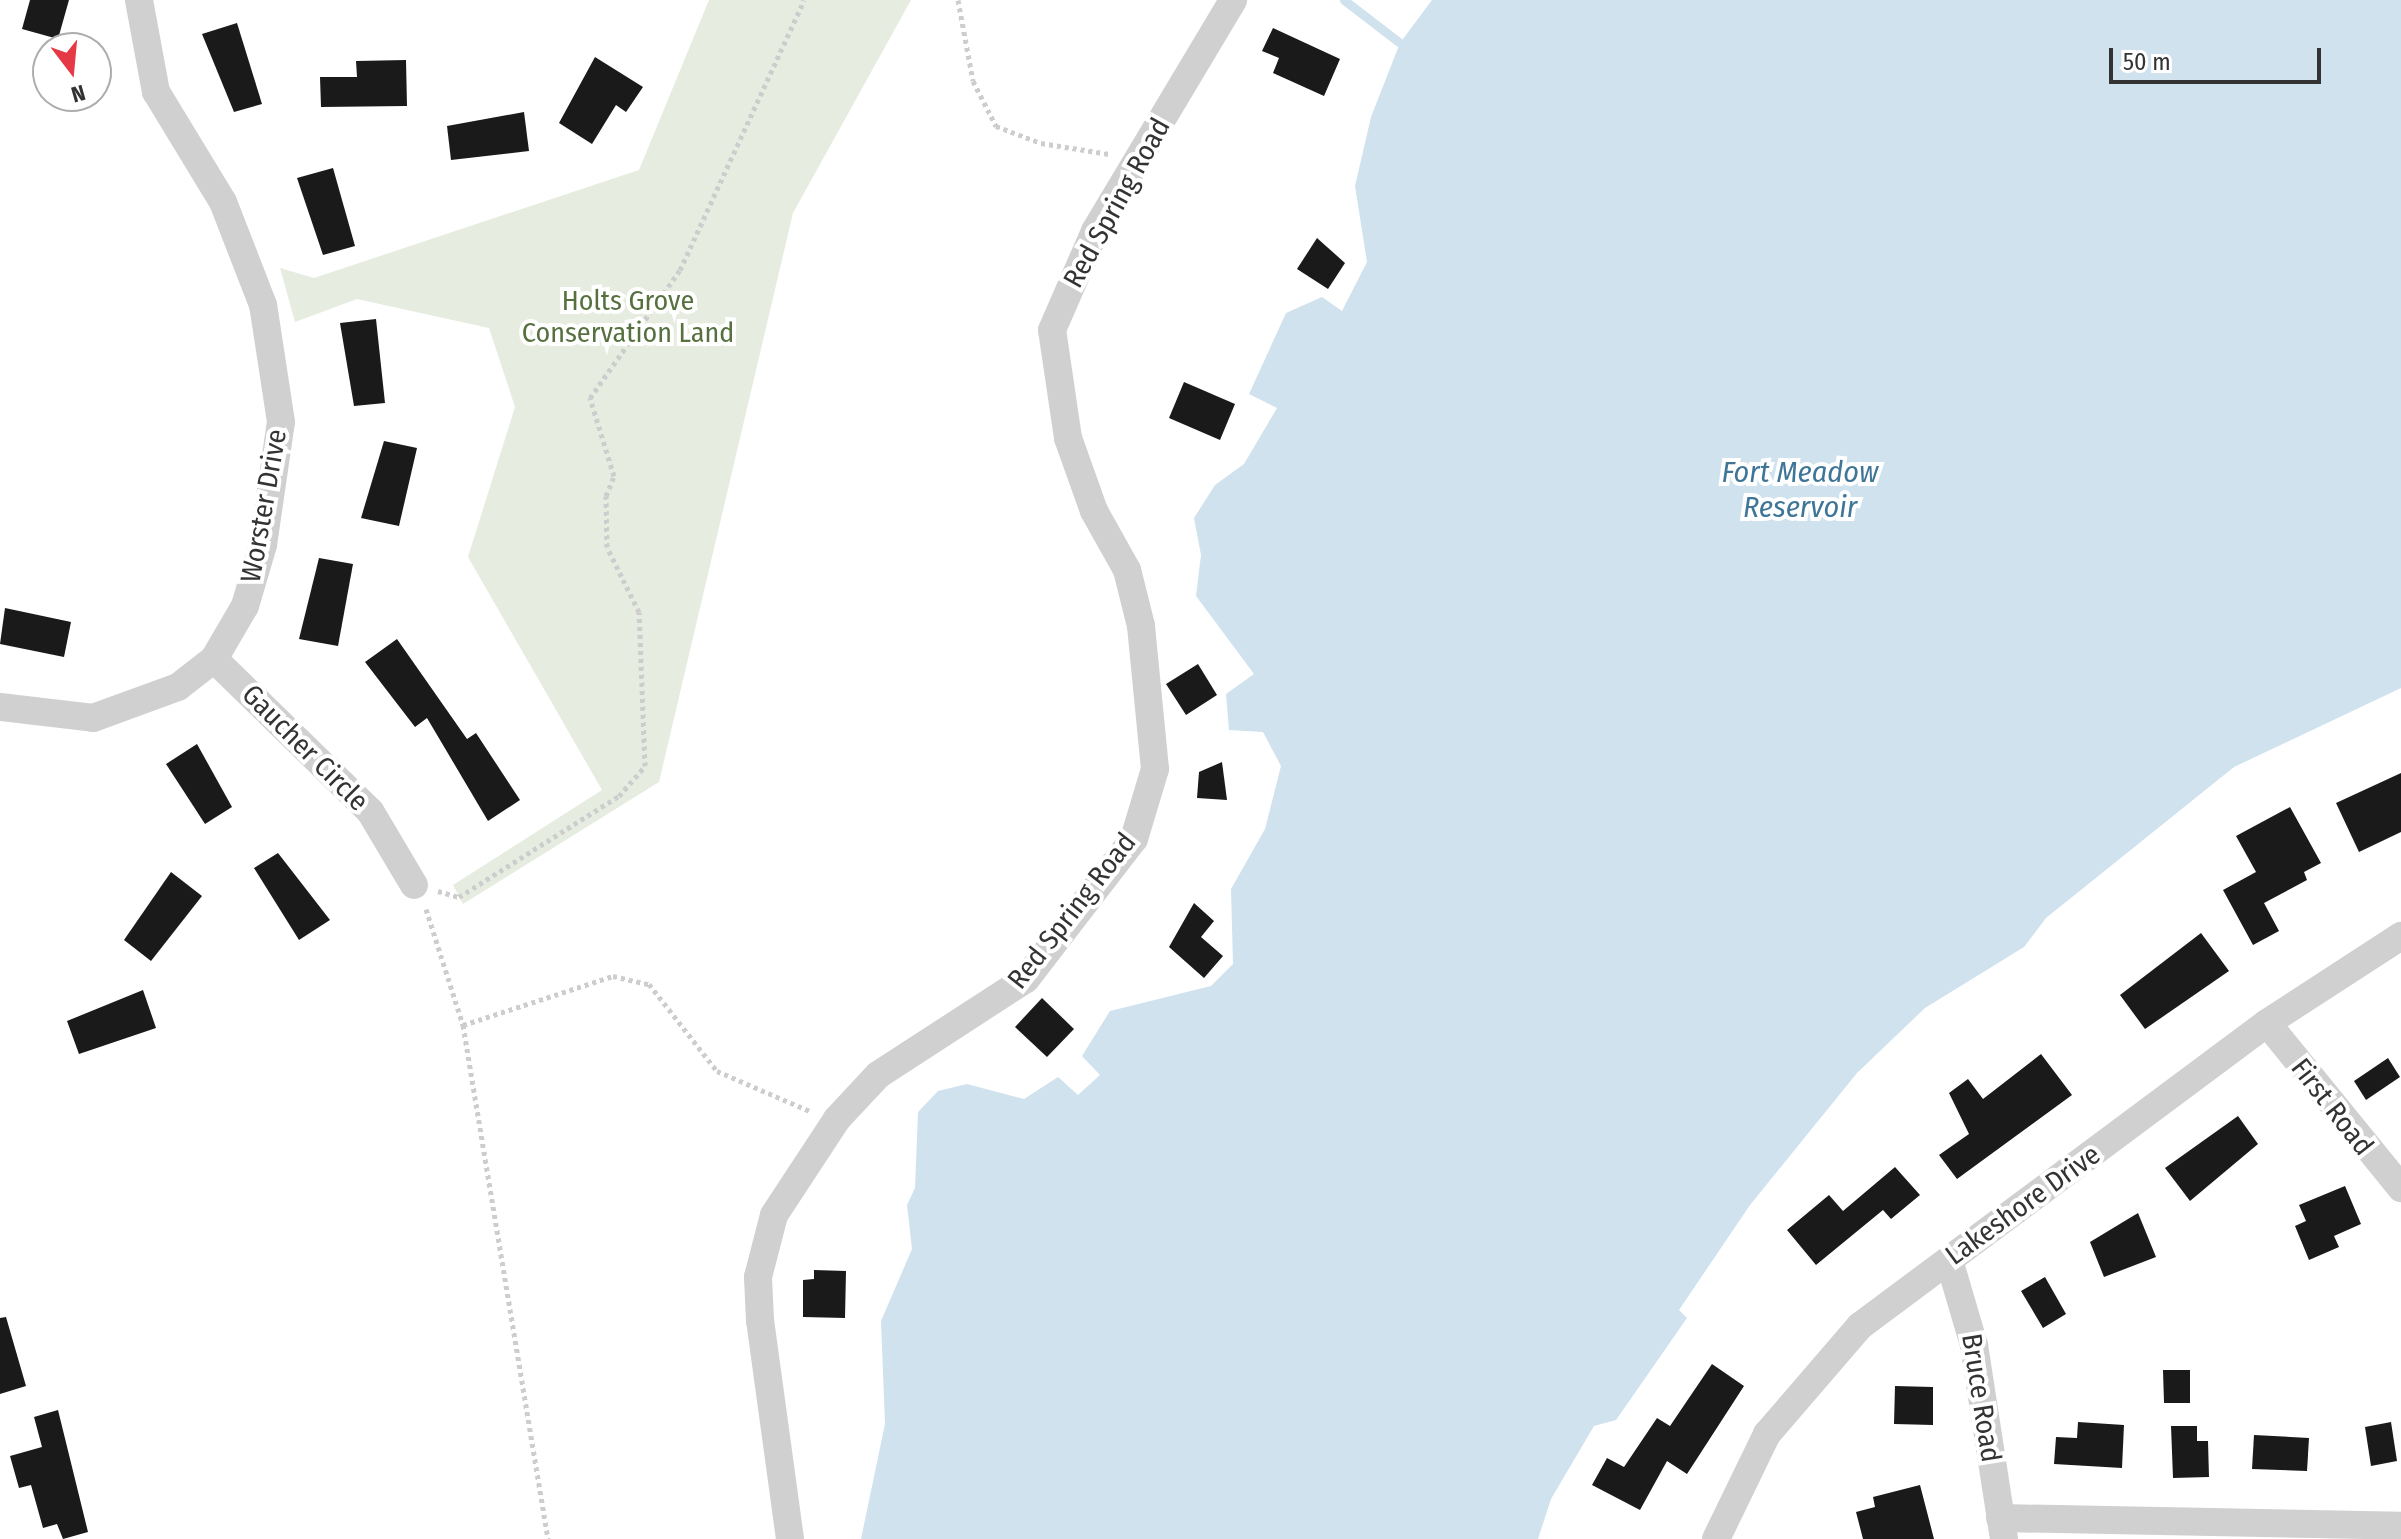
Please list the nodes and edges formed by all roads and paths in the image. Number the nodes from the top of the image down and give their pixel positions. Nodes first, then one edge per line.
1 (139, 0) edge
2 (804, 0) edge
3 (958, 0) edge
4 (1233, 0) edge
5 (1137, 164) junction
6 (214, 659) junction
7 (0, 707) edge
8 (414, 885) junction
9 (2401, 936) edge
10 (2267, 1023) junction
11 (463, 1025) junction
12 (837, 1119) junction
13 (2401, 1188) edge
14 (1949, 1260) junction
15 (2401, 1526) edge
16 (2002, 1529) edge
17 (2374, 1532) edge
18 (548, 1539) edge
19 (790, 1539) edge
20 (1716, 1539) edge

1 - 6 street, Worster Drive
2 - 8 path
3 - 5 path
4 - 5 street, Red Spring Road
5 - 12 street, Red Spring Road
6 - 7 street, Worster Drive
6 - 8 street, Gaucher Circle
8 - 11 path
9 - 10 street, Lakeshore Drive
10 - 13 street, First Road
10 - 14 street, Lakeshore Drive
11 - 12 path
11 - 18 path
12 - 19 street, Red Spring Road
14 - 16 street, Bruce Road
14 - 20 street, Lakeshore Drive
15 - 17 street
16 - 17 street

